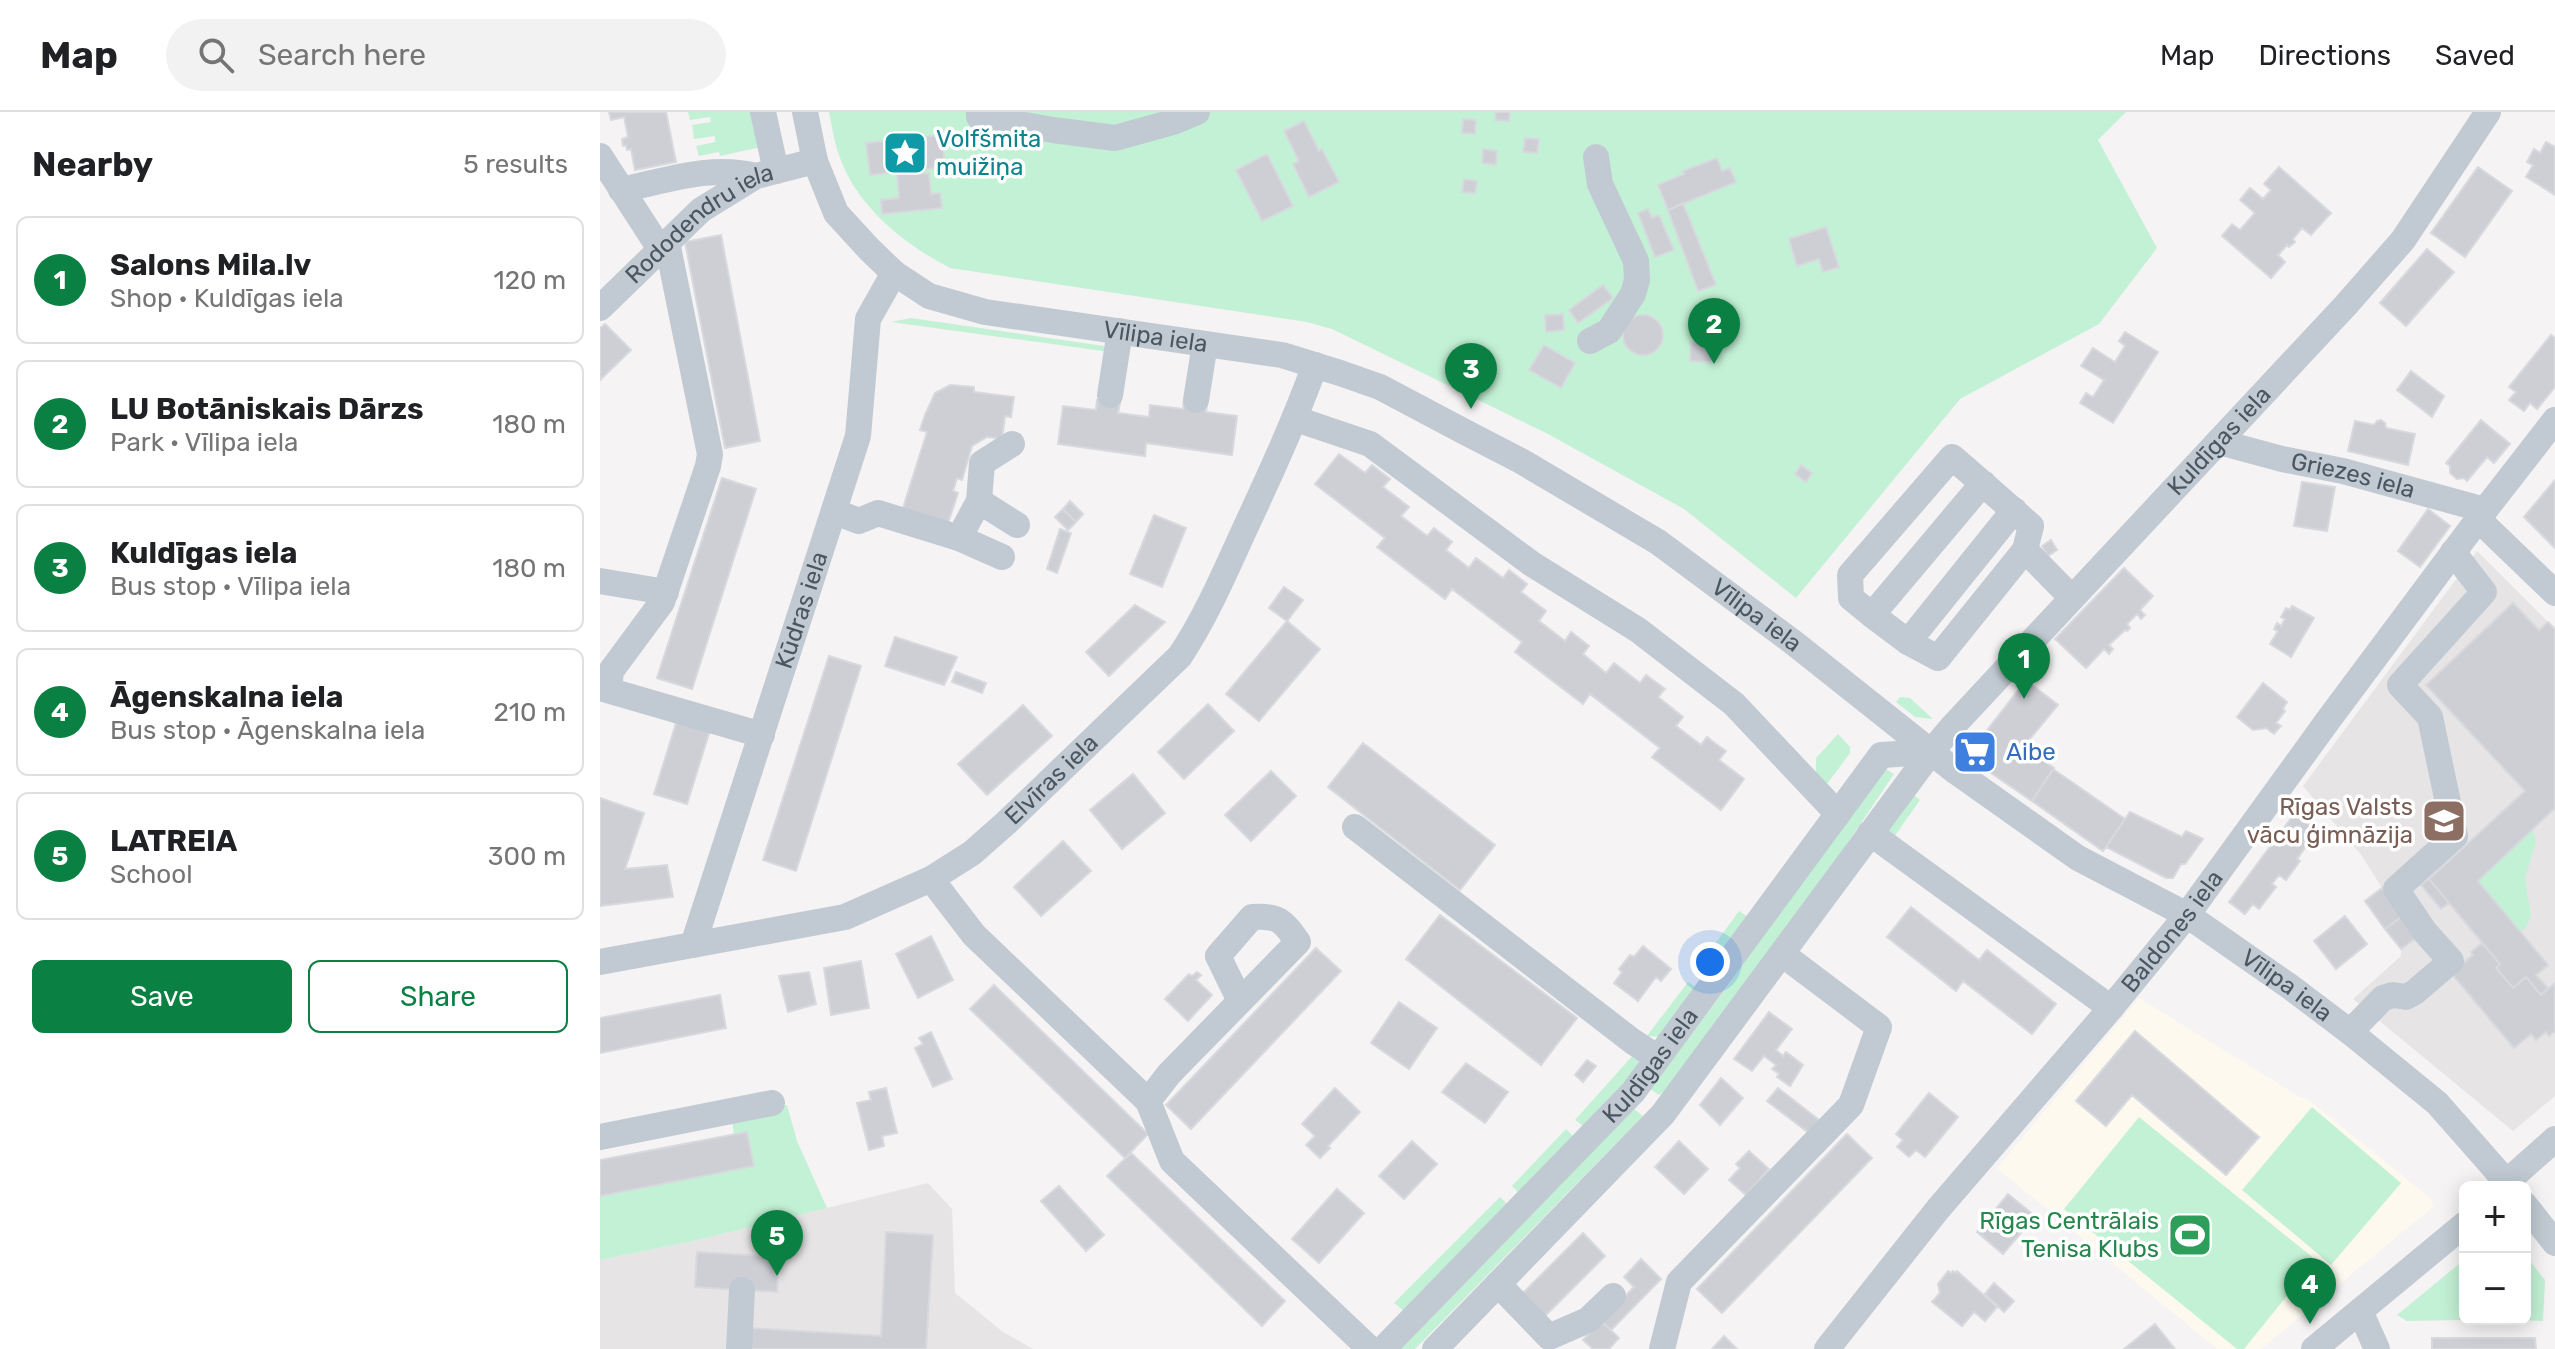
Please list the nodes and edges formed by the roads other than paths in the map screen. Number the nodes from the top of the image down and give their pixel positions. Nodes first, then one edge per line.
1 (763, 112) edge
2 (805, 112) edge
3 (979, 112) edge
4 (1197, 112) edge
5 (2488, 112) edge
6 (600, 156) edge
7 (1596, 157) dead end
8 (815, 161) junction
9 (766, 174) junction
10 (621, 190) junction
11 (664, 245) junction
12 (894, 273) junction
13 (600, 308) edge
14 (1120, 331) junction
15 (1590, 341) dead end
16 (1205, 344) junction
17 (1315, 365) junction
18 (1110, 395) dead end
19 (1196, 400) dead end
20 (1296, 419) junction
21 (2551, 434) edge
22 (2219, 442) junction
23 (1012, 444) dead end
24 (1983, 483) junction
25 (979, 501) junction
26 (2014, 510) junction
27 (835, 512) junction
28 (2482, 514) junction
29 (1017, 525) dead end
30 (959, 538) junction
31 (2025, 550) junction
32 (2453, 552) junction
33 (1002, 557) dead end
34 (600, 581) edge
35 (666, 592) junction
36 (2555, 593) edge
37 (2072, 598) junction
38 (1872, 615) junction
39 (1908, 642) junction
40 (604, 689) edge
41 (762, 735) junction
42 (1931, 752) junction
43 (1838, 814) junction
44 (1355, 827) dead end
45 (1870, 833) junction
46 (931, 879) junction
47 (2187, 915) junction
48 (693, 945) junction
49 (1782, 954) junction
50 (600, 962) edge
51 (1240, 1001) dead end
52 (2111, 1008) junction
53 (2350, 1032) junction
54 (1658, 1058) junction
55 (1633, 1092) junction
56 (1148, 1101) junction
57 (772, 1103) dead end
58 (1663, 1114) junction
59 (600, 1137) edge
60 (2555, 1139) edge
61 (2503, 1181) edge
62 (2510, 1181) edge
63 (2531, 1213) edge
64 (2459, 1229) edge
65 (2555, 1243) edge
66 (1498, 1284) junction
67 (742, 1290) dead end
68 (1613, 1296) dead end
69 (2360, 1311) junction
70 (739, 1349) edge
71 (1370, 1349) edge
72 (1383, 1349) edge
73 (1435, 1349) edge
74 (1662, 1349) edge
75 (1827, 1349) edge
76 (2314, 1349) edge
77 (2377, 1349) edge

1 - 9 street
2 - 8 street, Vīlipa iela
3 - 4 street
5 - 22 street, Kuldīgas iela
6 - 10 street
7 - 15 street
8 - 9 street, Rododendru iela
8 - 12 street, Vīlipa iela
9 - 10 street
9 - 11 street, Rododendru iela
10 - 11 street
11 - 13 street, Rododendru iela
11 - 35 street
12 - 14 street, Vīlipa iela
12 - 27 street, Kūdras iela
14 - 16 street, Vīlipa iela
14 - 18 street
16 - 17 street, Vīlipa iela
16 - 19 street
17 - 20 street, Elvīras iela
17 - 42 street, Vīlipa iela
20 - 43 street
20 - 46 street, Elvīras iela
21 - 28 street, Baldones iela
22 - 28 street, Griezes iela
22 - 37 street, Kuldīgas iela
23 - 25 street
24 - 26 street
24 - 38 street
24 - 38 street
25 - 29 street
25 - 30 street
26 - 31 street
26 - 39 street
27 - 30 street
27 - 41 street, Kūdras iela
28 - 32 street, Baldones iela
28 - 36 street
30 - 33 street
31 - 37 street
31 - 39 street
32 - 47 street, Baldones iela
32 - 53 street
34 - 35 street
35 - 40 street
37 - 42 street, Kuldīgas iela
38 - 39 street
40 - 41 street
41 - 48 street, Kūdras iela
42 - 43 street, Kuldīgas iela
42 - 45 street, Kuldīgas iela
42 - 47 street, Vīlipa iela
43 - 54 street, Kuldīgas iela
44 - 54 street
45 - 49 street, Kuldīgas iela
45 - 52 street
46 - 48 street, Elvīras iela
46 - 56 street
47 - 52 street, Baldones iela
47 - 53 street, Vīlipa iela
48 - 50 street, Elvīras iela
49 - 58 street, Kuldīgas iela
49 - 74 street
51 - 56 street
52 - 75 street, Baldones iela
53 - 61 street, Vīlipa iela
54 - 55 street, Kuldīgas iela
55 - 58 street
55 - 72 street, Kuldīgas iela
56 - 71 street
57 - 59 street
58 - 66 street, Kuldīgas iela
60 - 62 street
63 - 65 street
64 - 69 street
66 - 68 street
66 - 73 street, Kuldīgas iela
67 - 70 street
69 - 76 street
69 - 77 street

